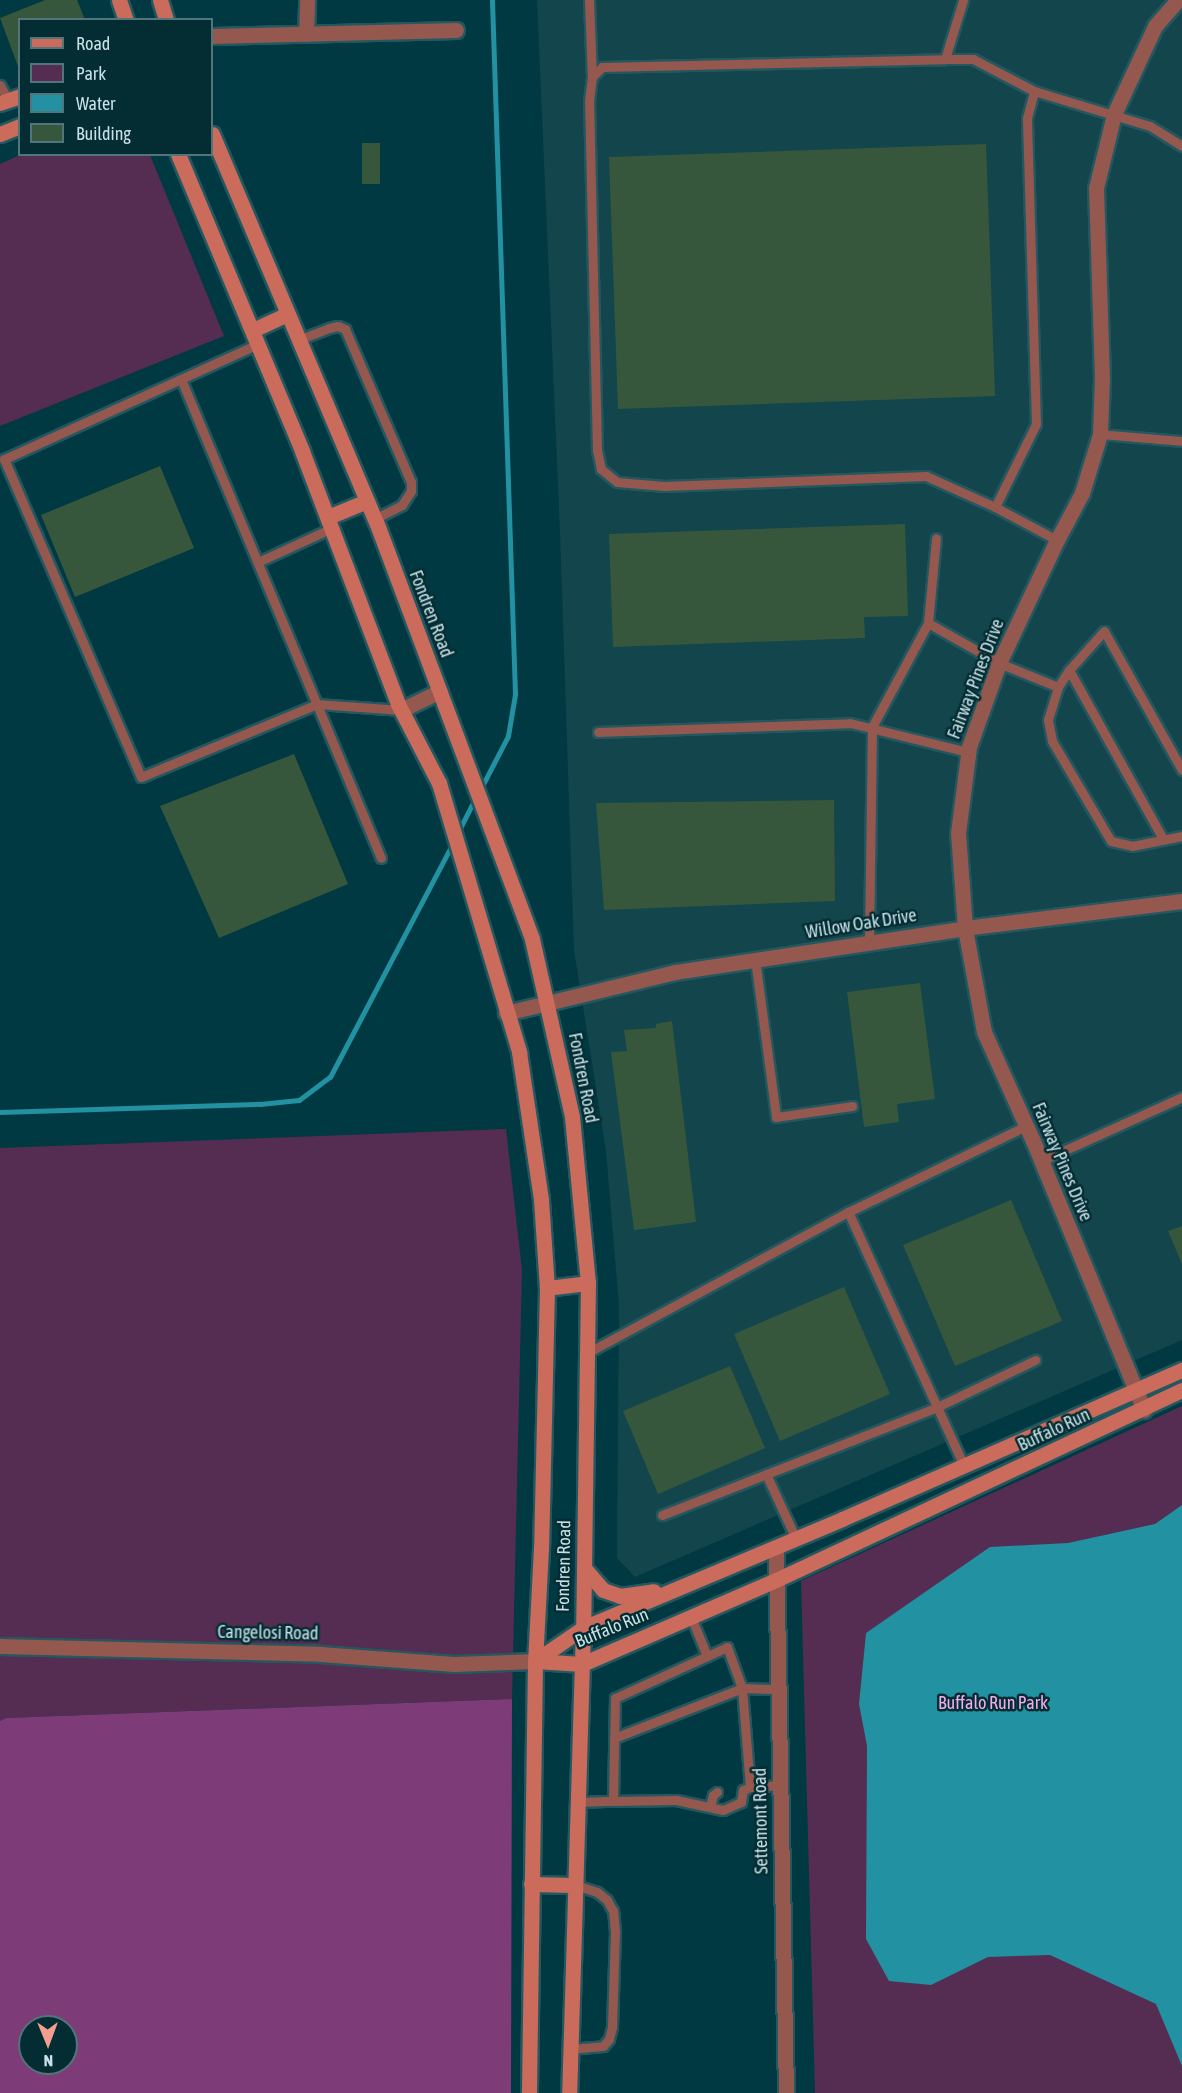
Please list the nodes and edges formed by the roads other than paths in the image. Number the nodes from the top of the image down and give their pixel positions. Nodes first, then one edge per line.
1 (119, 0) edge
2 (160, 0) edge
3 (307, 0) edge
4 (590, 0) edge
5 (963, 0) edge
6 (1178, 0) edge
7 (125, 18) edge
8 (165, 18) edge
9 (456, 30) dead end
10 (306, 34) junction
11 (213, 36) edge
12 (945, 59) junction
13 (592, 77) junction
14 (0, 85) edge
15 (1034, 91) junction
16 (9, 100) edge
17 (1114, 114) junction
18 (18, 127) edge
19 (0, 135) edge
20 (213, 136) edge
21 (1182, 146) edge
22 (179, 156) edge
23 (287, 314) junction
24 (255, 337) junction
25 (298, 340) junction
26 (181, 379) junction
27 (1100, 434) junction
28 (1182, 441) edge
29 (367, 501) junction
30 (995, 507) junction
31 (374, 519) junction
32 (330, 523) junction
33 (936, 538) dead end
34 (1057, 540) junction
35 (258, 562) junction
36 (928, 623) junction
37 (999, 663) junction
38 (1069, 670) junction
39 (1059, 687) junction
40 (440, 692) junction
41 (318, 704) junction
42 (401, 710) junction
43 (872, 728) junction
44 (598, 732) dead end
45 (968, 752) junction
46 (1182, 770) edge
47 (1182, 836) edge
48 (1163, 839) junction
49 (381, 858) dead end
50 (1182, 901) edge
51 (965, 928) junction
52 (869, 942) junction
53 (755, 959) junction
54 (549, 1003) junction
55 (506, 1013) junction
56 (1182, 1097) edge
57 (852, 1106) dead end
58 (1026, 1126) junction
59 (1041, 1161) junction
60 (848, 1212) junction
61 (588, 1283) junction
62 (547, 1288) junction
63 (587, 1353) junction
64 (1035, 1360) dead end
65 (1182, 1370) edge
66 (1135, 1390) junction
67 (1182, 1390) edge
68 (937, 1407) junction
69 (1144, 1410) junction
70 (964, 1466) junction
71 (765, 1474) junction
72 (662, 1515) dead end
73 (796, 1539) junction
74 (776, 1548) junction
75 (584, 1568) junction
76 (776, 1580) junction
77 (680, 1587) junction
78 (691, 1617) junction
79 (583, 1628) junction
80 (0, 1646) edge
81 (707, 1656) junction
82 (535, 1661) junction
83 (582, 1664) junction
84 (742, 1688) junction
85 (779, 1689) junction
86 (614, 1738) junction
87 (733, 1785) dead end
88 (780, 1785) junction
89 (746, 1788) junction
90 (717, 1792) dead end
91 (613, 1801) junction
92 (577, 1802) junction
93 (710, 1807) junction
94 (531, 1884) junction
95 (575, 1885) junction
96 (570, 2049) junction
97 (529, 2093) edge
98 (569, 2093) edge
99 (786, 2093) edge

1 - 7 main road
2 - 8 main road
3 - 10 street
4 - 13 lane
5 - 12 lane
6 - 17 street, Fairway Pines Drive
9 - 10 street
10 - 11 street
12 - 13 lane
12 - 15 lane
13 - 30 lane
14 - 16 lane
15 - 17 lane
15 - 30 lane
17 - 21 lane
17 - 27 street, Fairway Pines Drive
18 - 19 main road
20 - 23 main road, Fondren Road
22 - 24 main road, Fondren Road
23 - 24 main road
23 - 25 main road, Fondren Road
24 - 26 lane
24 - 32 main road, Fondren Road
25 - 29 main road, Fondren Road
25 - 31 lane
26 - 35 lane
26 - 41 lane
27 - 28 lane
27 - 34 street, Fairway Pines Drive
29 - 31 main road, Fondren Road
29 - 32 main road
30 - 34 lane
31 - 40 main road, Fondren Road
32 - 35 lane
32 - 42 main road, Fondren Road
33 - 36 lane
34 - 37 street, Fairway Pines Drive
35 - 41 lane
36 - 37 lane
36 - 43 lane
37 - 39 lane
37 - 45 street, Fairway Pines Drive
38 - 39 lane
38 - 46 lane
38 - 48 lane
39 - 48 lane
40 - 42 street
40 - 54 main road, Fondren Road
41 - 42 lane
41 - 49 lane
42 - 55 main road, Fondren Road
43 - 44 lane
43 - 45 lane
43 - 52 lane
45 - 51 street, Fairway Pines Drive
47 - 48 lane
50 - 51 street, Willow Oak Drive
51 - 52 street, Willow Oak Drive
51 - 58 street, Fairway Pines Drive
52 - 53 street, Willow Oak Drive
53 - 54 street, Willow Oak Drive
53 - 57 lane
54 - 55 street, Willow Oak Drive
54 - 61 main road, Fondren Road
55 - 62 main road, Fondren Road
56 - 59 lane
58 - 59 street, Fairway Pines Drive
58 - 60 lane
59 - 66 street, Fairway Pines Drive
60 - 63 lane
60 - 68 lane
61 - 62 main road
61 - 63 main road, Fondren Road
62 - 82 main road, Fondren Road
63 - 75 main road, Fondren Road
64 - 68 lane
65 - 66 main road, Buffalo Run
66 - 69 street, Fairway Pines Drive
66 - 70 main road, Buffalo Run
67 - 69 main road, Buffalo Run
68 - 70 lane
68 - 71 lane
69 - 76 main road, Buffalo Run
70 - 73 main road, Buffalo Run
71 - 72 lane
71 - 73 lane
73 - 74 main road, Buffalo Run
74 - 76 street, Settemont Road
74 - 77 main road, Buffalo Run
75 - 77 main road
75 - 79 main road, Fondren Road
76 - 78 main road, Buffalo Run
76 - 85 street, Settemont Road
77 - 79 main road, Buffalo Run
78 - 81 lane
78 - 83 main road, Buffalo Run
79 - 82 main road, Buffalo Run
79 - 83 main road, Fondren Road
80 - 82 street, Cangelosi Road
81 - 84 lane
81 - 86 lane
82 - 83 main road, Buffalo Run
82 - 94 main road, Fondren Road
83 - 92 main road, Fondren Road
84 - 85 lane
84 - 86 lane
84 - 89 lane
85 - 88 street, Settemont Road
86 - 91 lane
87 - 89 lane
88 - 89 lane
88 - 99 street, Settemont Road
89 - 93 lane
90 - 93 lane
91 - 92 lane
91 - 93 lane
92 - 95 main road, Fondren Road
94 - 95 main road
94 - 97 main road, Fondren Road
95 - 96 main road, Fondren Road
95 - 96 lane
96 - 98 main road, Fondren Road

